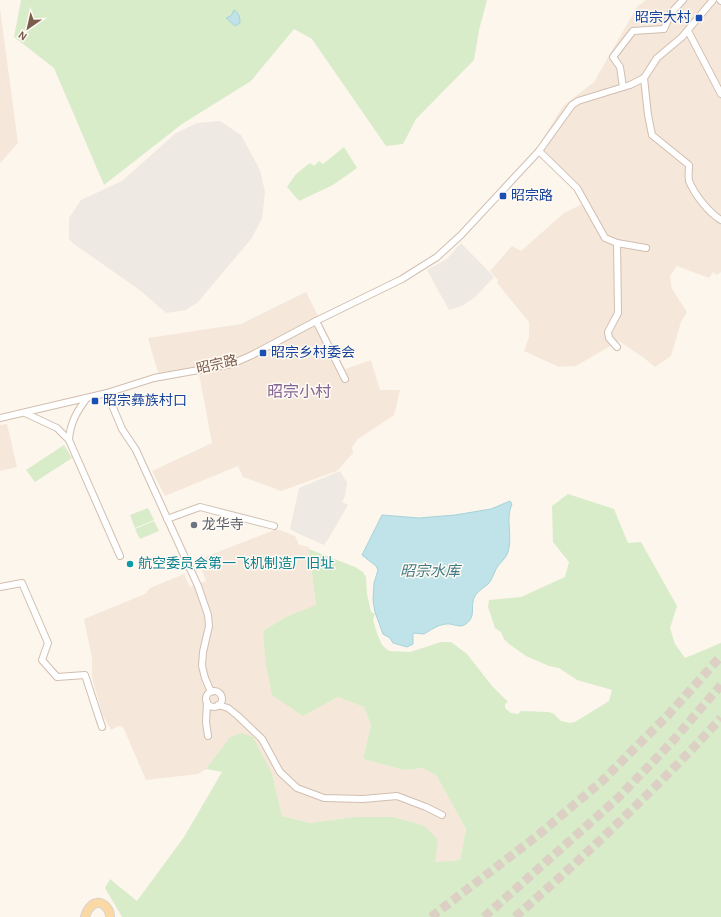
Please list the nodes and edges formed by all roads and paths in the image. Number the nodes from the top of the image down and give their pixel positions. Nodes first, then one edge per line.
1 (683, 0) edge
2 (713, 0) edge
3 (688, 30) junction
4 (644, 78) junction
5 (623, 87) junction
6 (721, 94) edge
7 (539, 151) junction
8 (721, 220) edge
9 (617, 243) junction
10 (646, 248) dead end
11 (316, 321) junction
12 (617, 347) dead end
13 (345, 379) dead end
14 (108, 393) junction
15 (87, 398) junction
16 (24, 412) junction
17 (0, 418) edge
18 (69, 440) junction
19 (167, 519) junction
20 (274, 526) dead end
21 (120, 556) dead end
22 (0, 587) edge
23 (211, 692) junction
24 (222, 699) junction
25 (207, 702) junction
26 (217, 706) junction
27 (228, 708) junction
28 (207, 716) junction
29 (102, 727) dead end
30 (208, 736) dead end
31 (442, 815) dead end
32 (84, 917) edge
33 (110, 917) edge

1 - 5 street
2 - 3 street
3 - 4 street
3 - 6 street
4 - 5 street, 昭宗路
4 - 8 street
5 - 7 street, 昭宗路
7 - 9 street
7 - 11 street, 昭宗路
9 - 10 street
9 - 12 street
11 - 13 street
11 - 14 street, 昭宗路
14 - 15 street, 昭宗路
14 - 19 street
15 - 16 street, 昭宗路
15 - 18 street
16 - 17 street, 昭宗路
16 - 18 street
18 - 21 street
19 - 20 street
19 - 23 street
22 - 29 street
23 - 24 street
23 - 25 street
24 - 26 street
24 - 27 street
25 - 26 street
25 - 28 street
26 - 27 street
26 - 28 street
27 - 31 street
28 - 30 street
32 - 33 main road

